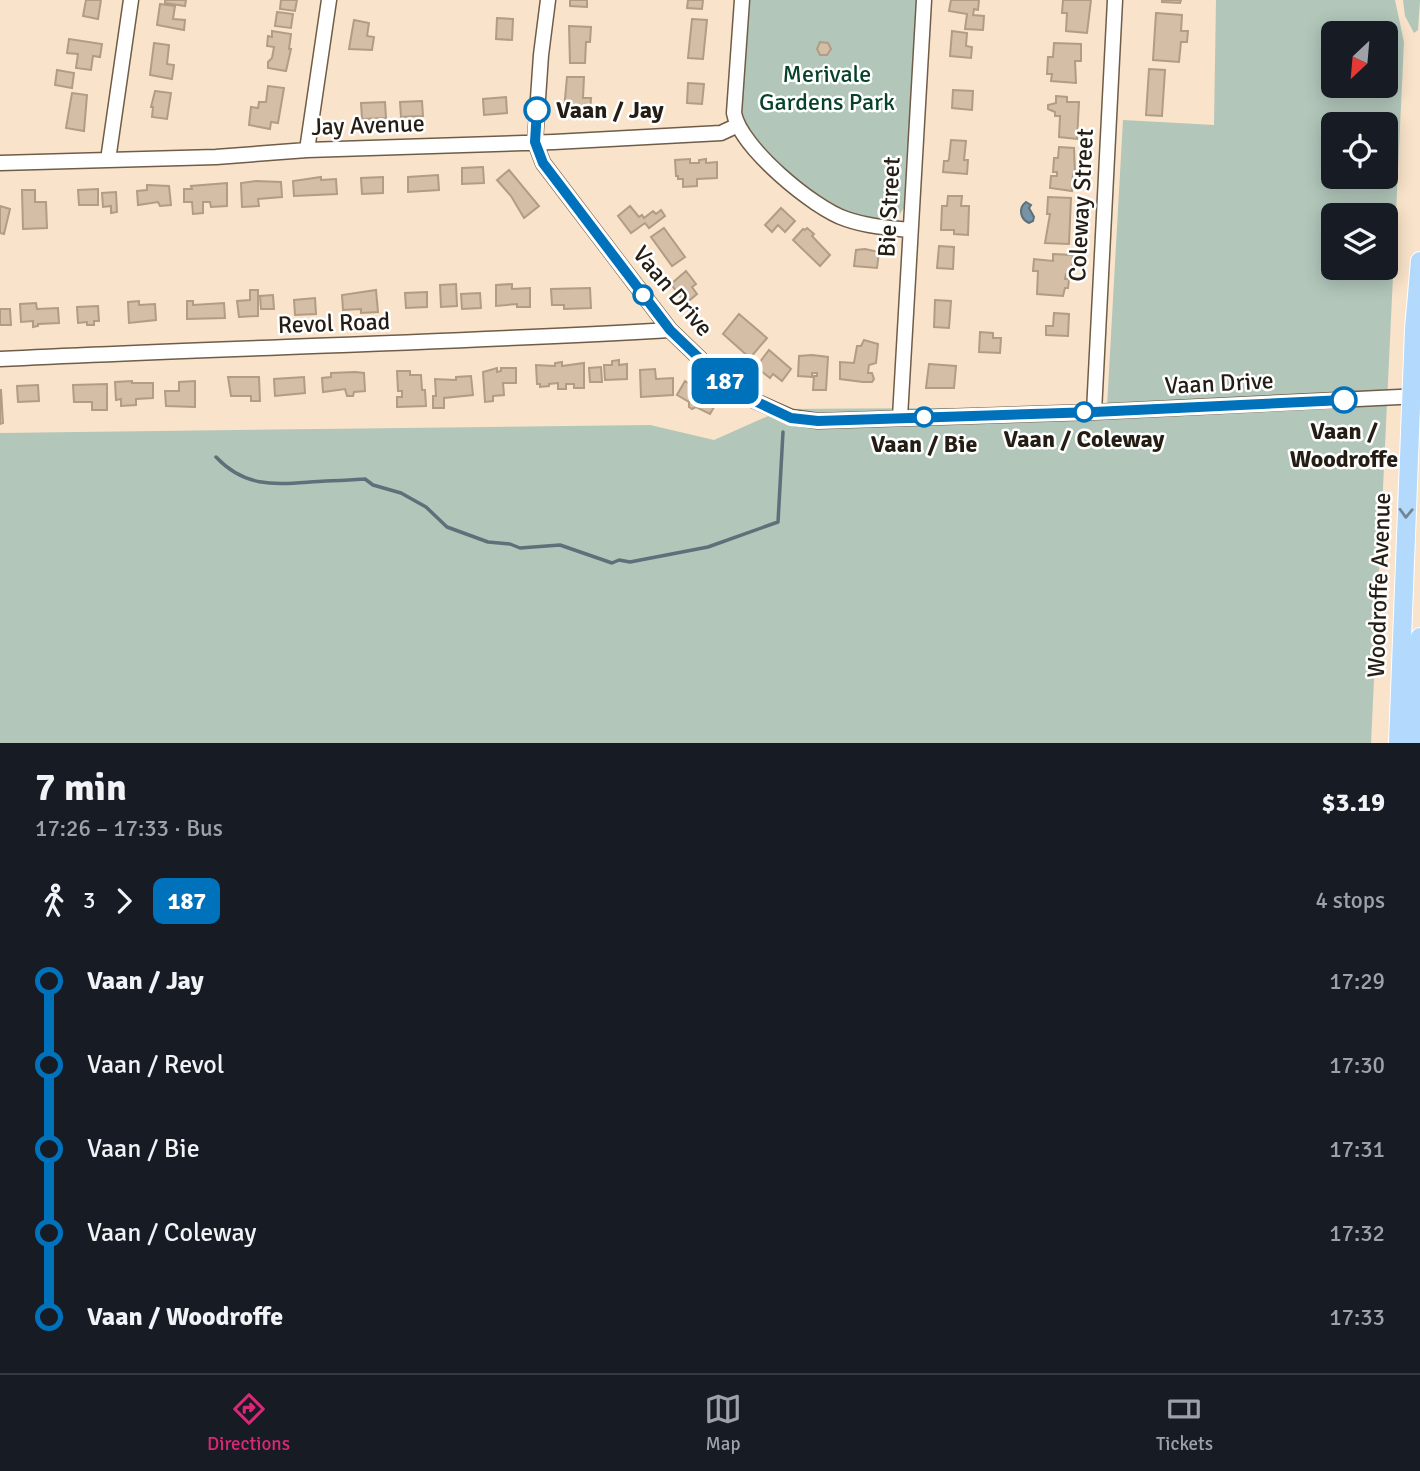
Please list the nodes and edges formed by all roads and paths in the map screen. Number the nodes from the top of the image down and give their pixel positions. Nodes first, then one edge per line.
1 (131, 0) edge
2 (329, 0) edge
3 (548, 0) edge
4 (741, 0) edge
5 (924, 0) edge
6 (1115, 0) edge
7 (736, 126) junction
8 (535, 142) junction
9 (307, 150) junction
10 (108, 160) junction
11 (0, 163) edge
12 (910, 230) junction
13 (1420, 261) edge
14 (670, 330) junction
15 (0, 359) edge
16 (1416, 396) edge
17 (1094, 412) junction
18 (900, 417) junction
19 (1420, 636) edge
20 (1398, 743) edge
21 (1414, 743) edge

1 - 10 street
2 - 9 street
3 - 8 street
4 - 7 street
5 - 12 street, Bie Street
6 - 17 street, Coleway Street
7 - 8 street, Jay Avenue
7 - 12 street
8 - 9 street, Jay Avenue
8 - 14 street, Vaan Drive
9 - 10 street, Jay Avenue
10 - 11 street, Jay Avenue
12 - 18 street, Bie Street
13 - 16 main road, Woodroffe Avenue
14 - 15 street, Revol Road
14 - 18 street, Vaan Drive
16 - 17 street, Vaan Drive
16 -> 20 main road, Woodroffe Avenue
17 - 18 street, Vaan Drive
19 - 21 main road, Woodroffe Avenue

